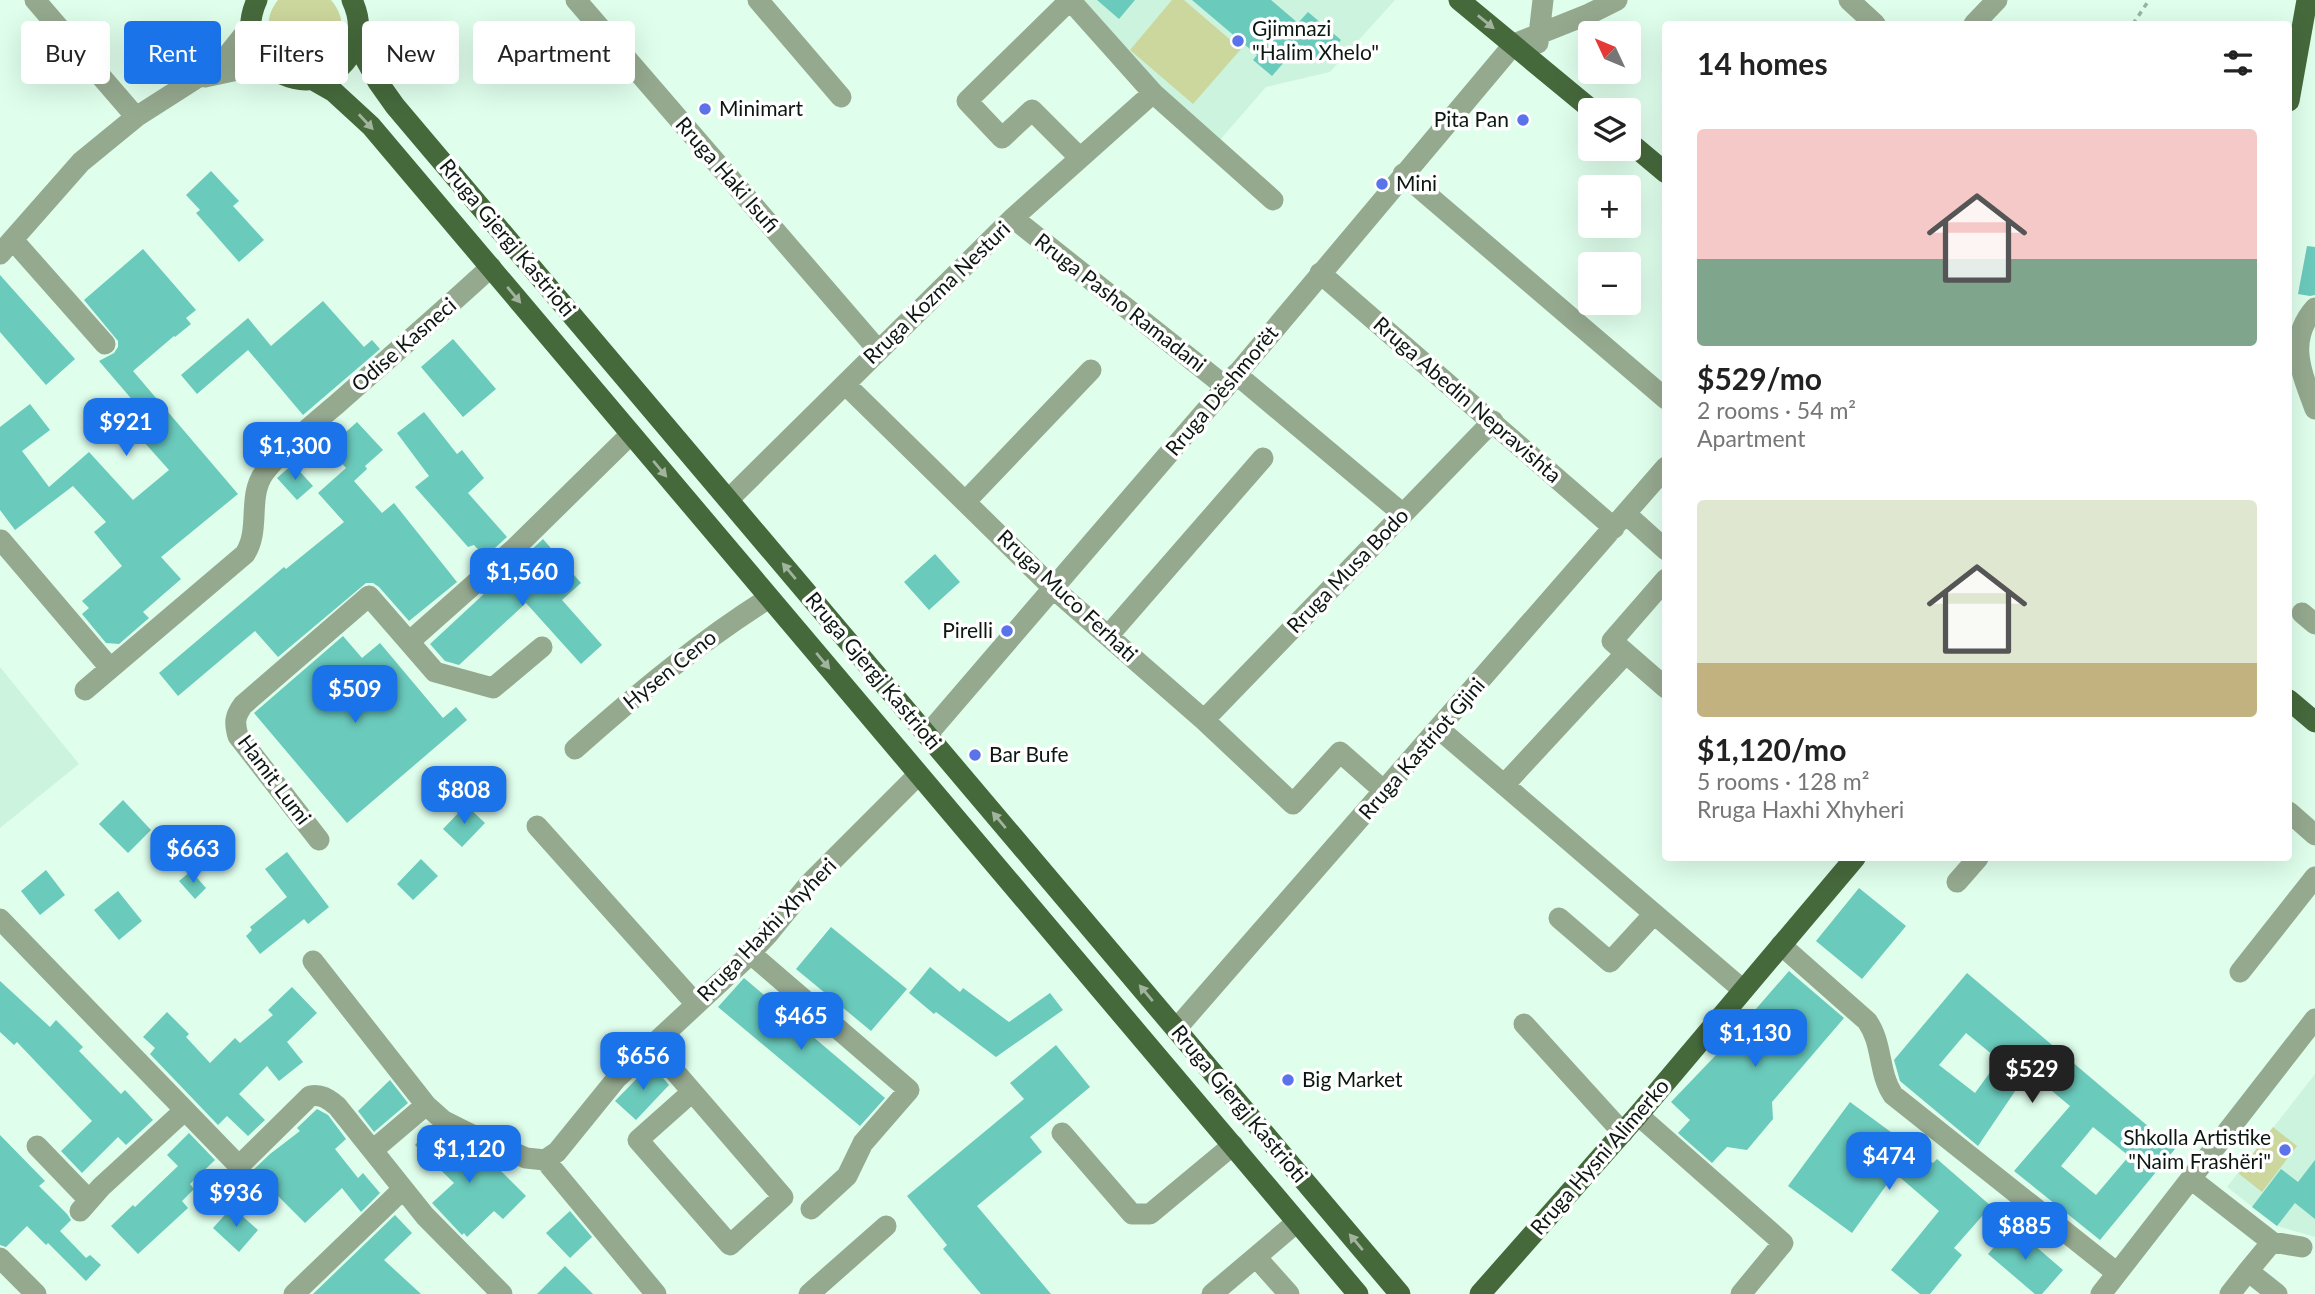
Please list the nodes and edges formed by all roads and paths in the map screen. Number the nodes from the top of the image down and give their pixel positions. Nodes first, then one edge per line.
1 (35, 0) edge
2 (257, 0) edge
3 (352, 0) edge
4 (366, 0) edge
5 (576, 0) edge
6 (758, 0) edge
7 (1070, 0) edge
8 (1459, 0) edge
9 (1543, 0) edge
10 (1617, 0) edge
11 (1849, 0) edge
12 (1997, 0) edge
13 (2149, 0) edge
14 (2306, 0) edge
15 (252, 21) edge
16 (1872, 21) edge
17 (1977, 21) edge
18 (2135, 21) edge
19 (357, 32) junction
20 (1539, 34) junction
21 (1514, 44) junction
22 (235, 45) edge
23 (348, 56) edge
24 (221, 62) edge
25 (1535, 62) junction
26 (2292, 83) edge
27 (189, 84) edge
28 (320, 84) edge
29 (1153, 93) junction
30 (841, 97) dead end
31 (1578, 98) edge
32 (136, 117) junction
33 (1641, 152) edge
34 (1080, 158) junction
35 (1662, 170) edge
36 (1403, 174) junction
37 (1273, 200) dead end
38 (1013, 218) junction
39 (6, 247) edge
40 (491, 267) junction
41 (1320, 273) junction
42 (2315, 308) edge
43 (104, 344) dead end
44 (878, 350) junction
45 (2293, 353) edge
46 (1091, 370) dead end
47 (1231, 381) junction
48 (845, 384) junction
49 (1662, 396) edge
50 (2315, 409) edge
51 (1493, 421) junction
52 (631, 435) junction
53 (1263, 458) dead end
54 (1662, 472) edge
55 (729, 499) junction
56 (965, 502) junction
57 (1403, 514) junction
58 (1620, 521) junction
59 (1, 540) edge
60 (1662, 547) edge
61 (1662, 584) edge
62 (1054, 589) junction
63 (769, 598) junction
64 (1108, 636) junction
65 (409, 642) junction
66 (542, 647) dead end
67 (1626, 653) junction
68 (110, 668) junction
69 (1662, 684) edge
70 (85, 690) dead end
71 (2292, 703) edge
72 (1204, 720) junction
73 (2315, 722) edge
74 (1439, 729) junction
75 (928, 735) junction
76 (575, 749) dead end
77 (918, 775) junction
78 (1504, 785) junction
79 (1384, 791) junction
80 (2292, 815) edge
81 (537, 826) dead end
82 (2315, 835) edge
83 (319, 840) dead end
84 (1852, 861) edge
85 (1975, 861) edge
86 (2315, 877) edge
87 (1957, 881) dead end
88 (1654, 914) junction
89 (1559, 918) dead end
90 (0, 919) edge
91 (1781, 946) junction
92 (750, 953) junction
93 (313, 961) dead end
94 (2240, 972) dead end
95 (1743, 990) junction
96 (696, 1004) junction
97 (2315, 1019) edge
98 (1524, 1024) dead end
99 (1176, 1029) junction
100 (652, 1045) junction
101 (692, 1092) junction
102 (426, 1105) junction
103 (185, 1110) junction
104 (1638, 1115) junction
105 (1062, 1133) dead end
106 (1622, 1133) junction
107 (1233, 1145) junction
108 (37, 1146) dead end
109 (373, 1150) junction
110 (545, 1160) junction
111 (2191, 1179) junction
112 (402, 1190) junction
113 (811, 1209) dead end
114 (1297, 1222) junction
115 (886, 1226) dead end
116 (2272, 1242) junction
117 (2302, 1247) dead end
118 (1256, 1256) junction
119 (0, 1258) edge
120 (2248, 1271) junction
121 (2117, 1273) junction
122 (36, 1294) edge
123 (295, 1294) edge
124 (502, 1294) edge
125 (656, 1294) edge
126 (809, 1294) edge
127 (1213, 1294) edge
128 (1289, 1294) edge
129 (1358, 1294) edge
130 (1400, 1294) edge
131 (1480, 1294) edge
132 (1741, 1294) edge
133 (2101, 1294) edge
134 (2230, 1294) edge
135 (2277, 1294) edge

1 - 32 street
2 - 15 main road
3 - 19 main road, Rruga Gjergj Kastrioti
4 - 19 main road
5 - 44 street, Rruga Haki Isufi
6 - 30 street
7 - 29 street
7 - 34 street
8 -> 21 main road
9 - 20 street
10 - 20 street
11 - 16 street
12 - 17 street
13 - 18 path
14 - 26 main road
19 - 23 main road
19 - 55 main road, Rruga Gjergj Kastrioti
20 - 21 street
20 - 25 street
21 - 25 main road
21 - 36 street, Rruga Dëshmorët
22 - 24 street
25 - 31 main road
27 - 32 street
28 -> 40 main road, Rruga Gjergj Kastrioti
29 - 34 street, Rruga Kozma Nesturi
29 - 37 street
32 - 39 street
33 - 35 main road
34 - 38 street, Rruga Kozma Nesturi
36 - 41 street, Rruga Dëshmorët
36 - 49 street
38 - 44 street, Rruga Kozma Nesturi
38 - 47 street, Rruga Pasho Ramadani
39 - 43 street
40 -> 52 main road, Rruga Gjergj Kastrioti
40 - 68 street, Odise Kasneci
41 - 47 street, Rruga Dëshmorët
41 - 51 street, Rruga Abedin Nepravishta
42 - 45 street
44 - 48 street, Rruga Kozma Nesturi
45 - 50 street
46 - 56 street
47 - 57 street, Rruga Pasho Ramadani
47 - 62 street, Rruga Dëshmorët
48 - 55 street, Rruga Kozma Nesturi
48 - 56 street, Rruga Muco Ferhati
51 - 57 street, Rruga Musa Bodo
51 - 58 street, Rruga Abedin Nepravishta
52 -> 63 main road, Rruga Gjergj Kastrioti
52 - 65 street
53 - 64 street
54 - 58 street, Rruga Kastriot Gjini
75 -> 55 main road, Rruga Gjergj Kastrioti
56 - 62 street, Rruga Muco Ferhati
57 - 72 street, Rruga Musa Bodo
58 - 60 street, Rruga Abedin Nepravishta
58 - 74 street, Rruga Kastriot Gjini
59 - 68 street
61 - 67 street
62 - 64 street, Rruga Muco Ferhati
62 - 75 street, Rruga Dëshmorët
63 - 76 street, Hysen Ceno
63 -> 77 main road, Rruga Gjergj Kastrioti
64 - 72 street, Rruga Muco Ferhati
65 - 66 street
65 - 83 street, Hamit Lumi
67 - 69 street
67 - 78 street
68 - 70 street, Odise Kasneci
71 - 73 main road
72 - 79 street, Rruga Muco Ferhati
74 - 78 street
74 - 79 street, Rruga Kastriot Gjini
99 -> 75 main road, Rruga Gjergj Kastrioti
77 - 92 street, Rruga Haxhi Xhyheri
77 - 107 main road, Rruga Gjergj Kastrioti
78 - 88 street
79 - 99 street, Rruga Kastriot Gjini
80 - 82 street
81 - 96 street
84 - 91 main road, Rruga Hysni Alimerko
85 - 87 street
86 - 94 street
88 - 89 street
88 - 95 street
90 - 103 street
91 - 95 main road, Rruga Hysni Alimerko
91 - 121 street
92 - 96 street, Rruga Haxhi Xhyheri
92 - 113 street
93 - 102 street
95 - 104 main road, Rruga Hysni Alimerko
96 - 100 street, Rruga Haxhi Xhyheri
97 - 111 street
98 - 106 street
130 -> 99 main road, Rruga Gjergj Kastrioti
100 - 101 street
100 - 110 street, Rruga Haxhi Xhyheri
101 - 101 street
102 - 109 street
102 - 110 street
103 - 108 street
103 - 109 street
104 - 106 main road, Rruga Hysni Alimerko
104 - 132 street
105 - 107 street
106 - 131 main road, Rruga Hysni Alimerko
107 - 114 main road, Rruga Gjergj Kastrioti
109 - 112 street
110 - 125 street
111 - 116 street
111 - 121 street
112 - 123 street
112 - 124 street
114 - 118 street
114 - 129 main road, Rruga Gjergj Kastrioti
115 - 126 street
116 - 117 street
116 - 120 street
118 - 127 street
118 - 128 street
119 - 122 street
120 - 134 street
120 - 135 street
121 - 133 street

